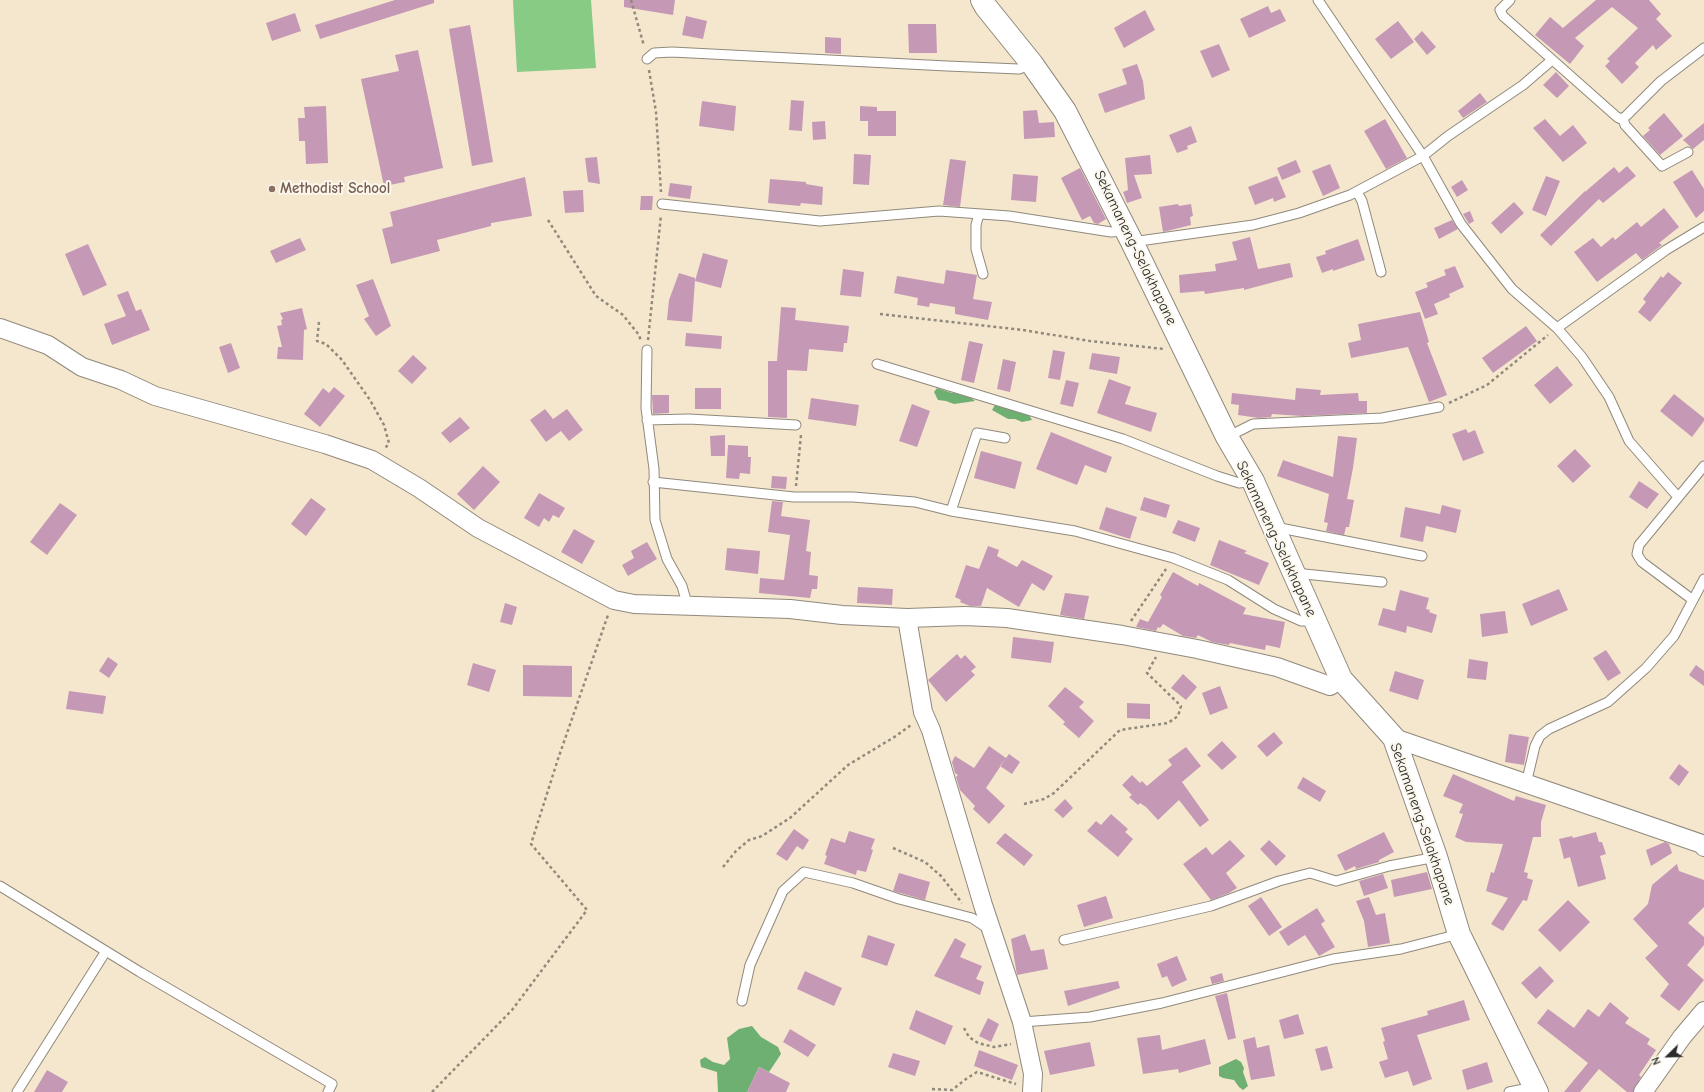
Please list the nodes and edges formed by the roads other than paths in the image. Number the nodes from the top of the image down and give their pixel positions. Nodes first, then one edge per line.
1 (982, 0) edge
2 (1318, 0) edge
3 (1510, 0) edge
4 (1704, 48) edge
5 (648, 59) road end
6 (1552, 60) junction
7 (1032, 64) junction
8 (1623, 118) junction
9 (1688, 152) dead end
10 (1423, 156) junction
11 (1357, 192) junction
12 (662, 204) dead end
13 (979, 214) junction
14 (1704, 227) edge
15 (1129, 236) junction
16 (1381, 272) dead end
17 (983, 274) dead end
18 (0, 328) edge
19 (1557, 328) junction
20 (647, 350) road end
21 (877, 364) dead end
22 (1439, 407) road end
23 (647, 420) junction
24 (796, 425) road end
25 (1227, 437) junction
26 (1005, 438) dead end
27 (1704, 466) edge
28 (1253, 481) junction
29 (653, 482) junction
30 (1678, 497) junction
31 (951, 511) junction
32 (1274, 526) junction
33 (1422, 556) dead end
34 (1294, 573) junction
35 (1704, 579) edge
36 (1382, 582) dead end
37 (1693, 600) junction
38 (688, 607) junction
39 (907, 618) junction
40 (1314, 621) junction
41 (1341, 679) junction
42 (1394, 738) junction
43 (1526, 784) junction
44 (1703, 845) edge
45 (1436, 857) junction
46 (0, 886) edge
47 (990, 927) junction
48 (1459, 934) junction
49 (1064, 940) dead end
50 (106, 951) junction
51 (742, 1001) dead end
52 (1704, 1011) edge
53 (1022, 1022) junction
54 (1032, 1090) edge
55 (1536, 1090) edge
56 (17, 1092) edge
57 (328, 1092) edge
58 (1509, 1092) edge
59 (1643, 1092) edge

1 - 7 street, Sekamaneng-Selakhapane
2 - 10 lane
3 - 6 lane
4 - 8 lane
5 - 7 lane
6 - 8 lane
6 - 10 lane
7 - 15 street, Sekamaneng-Selakhapane
8 - 9 lane
10 - 11 lane
10 - 19 lane
11 - 15 lane
11 - 16 lane
12 - 13 lane
13 - 15 lane
13 - 17 lane
14 - 19 lane
15 - 25 street, Sekamaneng-Selakhapane
18 - 38 street
19 - 30 lane
20 - 23 lane
21 - 28 lane
22 - 25 lane
23 - 24 lane
23 - 29 lane
25 - 28 street, Sekamaneng-Selakhapane
26 - 31 lane
27 - 30 lane
28 - 32 street, Sekamaneng-Selakhapane
29 - 31 lane
29 - 38 lane
30 - 37 lane
31 - 40 lane
32 - 33 lane
32 - 34 street, Sekamaneng-Selakhapane
34 - 36 lane
34 - 40 street, Sekamaneng-Selakhapane
35 - 37 lane
37 - 43 lane
38 - 39 street
39 - 41 street
39 - 47 street
40 - 41 street, Sekamaneng-Selakhapane
41 - 42 street, Sekamaneng-Selakhapane
42 - 43 street
42 - 45 street, Sekamaneng-Selakhapane
43 - 44 street
45 - 48 street, Sekamaneng-Selakhapane
45 - 49 lane
46 - 50 lane
47 - 51 lane
47 - 53 street
48 - 53 lane
48 - 55 street, Sekamaneng-Selakhapane
50 - 56 lane
50 - 57 lane
52 - 59 street
53 - 54 street
55 - 58 lane

